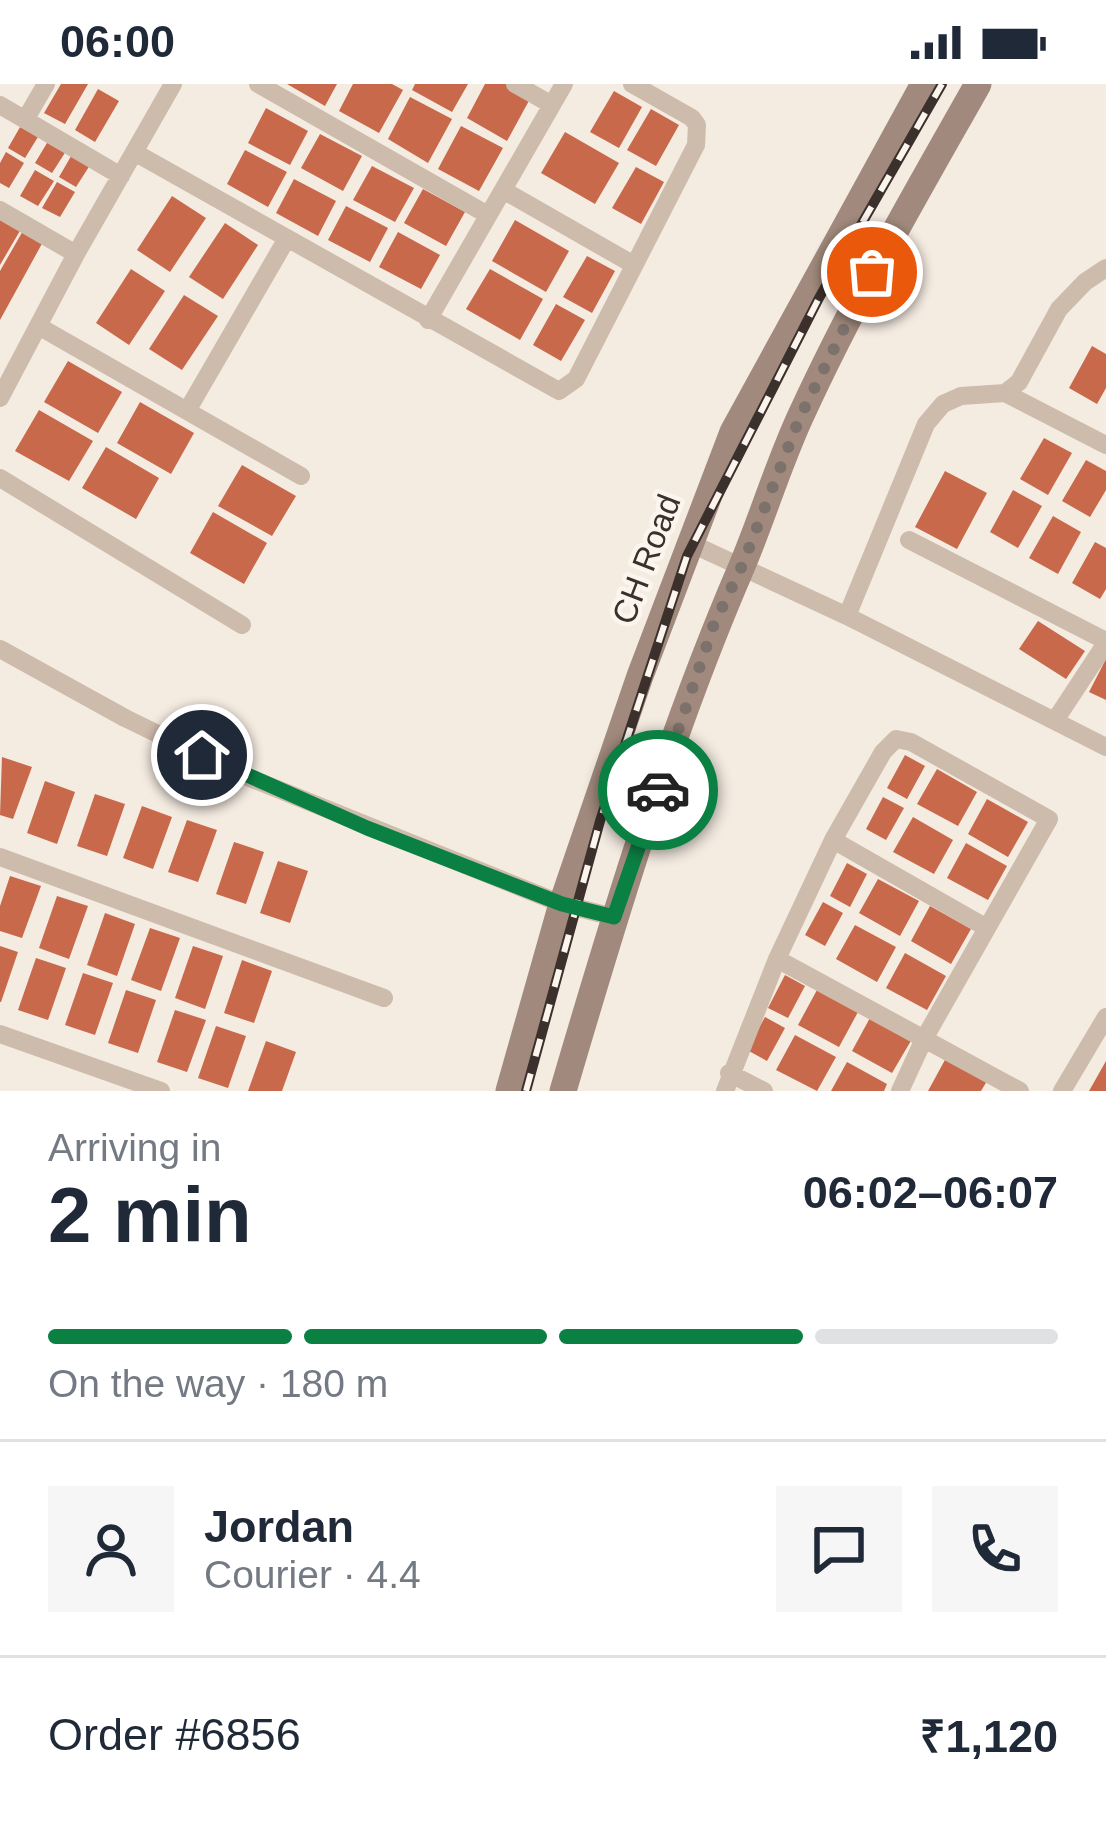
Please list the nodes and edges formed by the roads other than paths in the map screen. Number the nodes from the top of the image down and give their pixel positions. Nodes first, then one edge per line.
1 (46, 84) edge
2 (173, 84) edge
3 (258, 84) edge
4 (515, 84) edge
5 (564, 84) edge
6 (632, 84) edge
7 (923, 84) edge
8 (978, 84) edge
9 (552, 105) junction
10 (0, 106) edge
11 (25, 120) junction
12 (134, 152) junction
13 (121, 176) junction
14 (502, 190) junction
15 (0, 210) edge
16 (488, 215) junction
17 (286, 240) junction
18 (76, 254) junction
19 (634, 265) junction
20 (1106, 268) edge
21 (428, 320) junction
22 (40, 327) junction
23 (1005, 393) junction
24 (0, 398) edge
25 (187, 411) junction
26 (1106, 445) edge
27 (301, 476) dead end
28 (0, 478) edge
29 (909, 540) dead end
30 (692, 544) junction
31 (742, 566) junction
32 (847, 616) junction
33 (242, 626) dead end
34 (1106, 642) edge
35 (0, 649) edge
36 (1056, 719) junction
37 (1106, 747) edge
38 (833, 840) junction
39 (0, 857) edge
40 (562, 904) junction
41 (614, 917) junction
42 (987, 928) junction
43 (777, 958) junction
44 (384, 998) dead end
45 (1106, 1016) edge
46 (0, 1034) edge
47 (924, 1039) junction
48 (727, 1082) edge
49 (112, 1083) edge
50 (161, 1091) edge
51 (509, 1091) edge
52 (563, 1091) edge
53 (764, 1091) edge
54 (900, 1091) edge
55 (1020, 1091) edge
56 (1062, 1091) edge

1 - 11 street
2 - 12 street
3 - 16 street
4 - 9 street
5 - 9 street
6 - 19 street
7 - 30 street, CH Road
8 - 31 street
9 - 14 street
10 - 11 street
11 - 13 street
12 - 13 street
12 - 17 street
13 - 18 street
14 - 16 street
14 - 19 street
15 - 18 street
16 - 21 street
17 - 21 street
17 - 25 street
18 - 22 street
19 - 21 street
20 - 23 street
22 - 24 street
22 - 25 street
23 - 26 street
23 - 32 street
25 - 27 street
28 - 33 street
29 - 34 street
30 - 31 street
30 - 40 street, CH Road
31 - 32 street
31 - 41 street
32 - 36 street
34 - 36 street
35 - 40 street
36 - 37 street
38 - 42 street
38 - 42 street
38 - 43 street
39 - 44 street
40 - 41 street
40 - 51 street, CH Road
41 - 52 street
42 - 47 street
43 - 47 street
43 - 48 street
45 - 56 street
46 - 49 street
47 - 54 street
47 - 55 street
48 - 53 street
49 - 50 street

